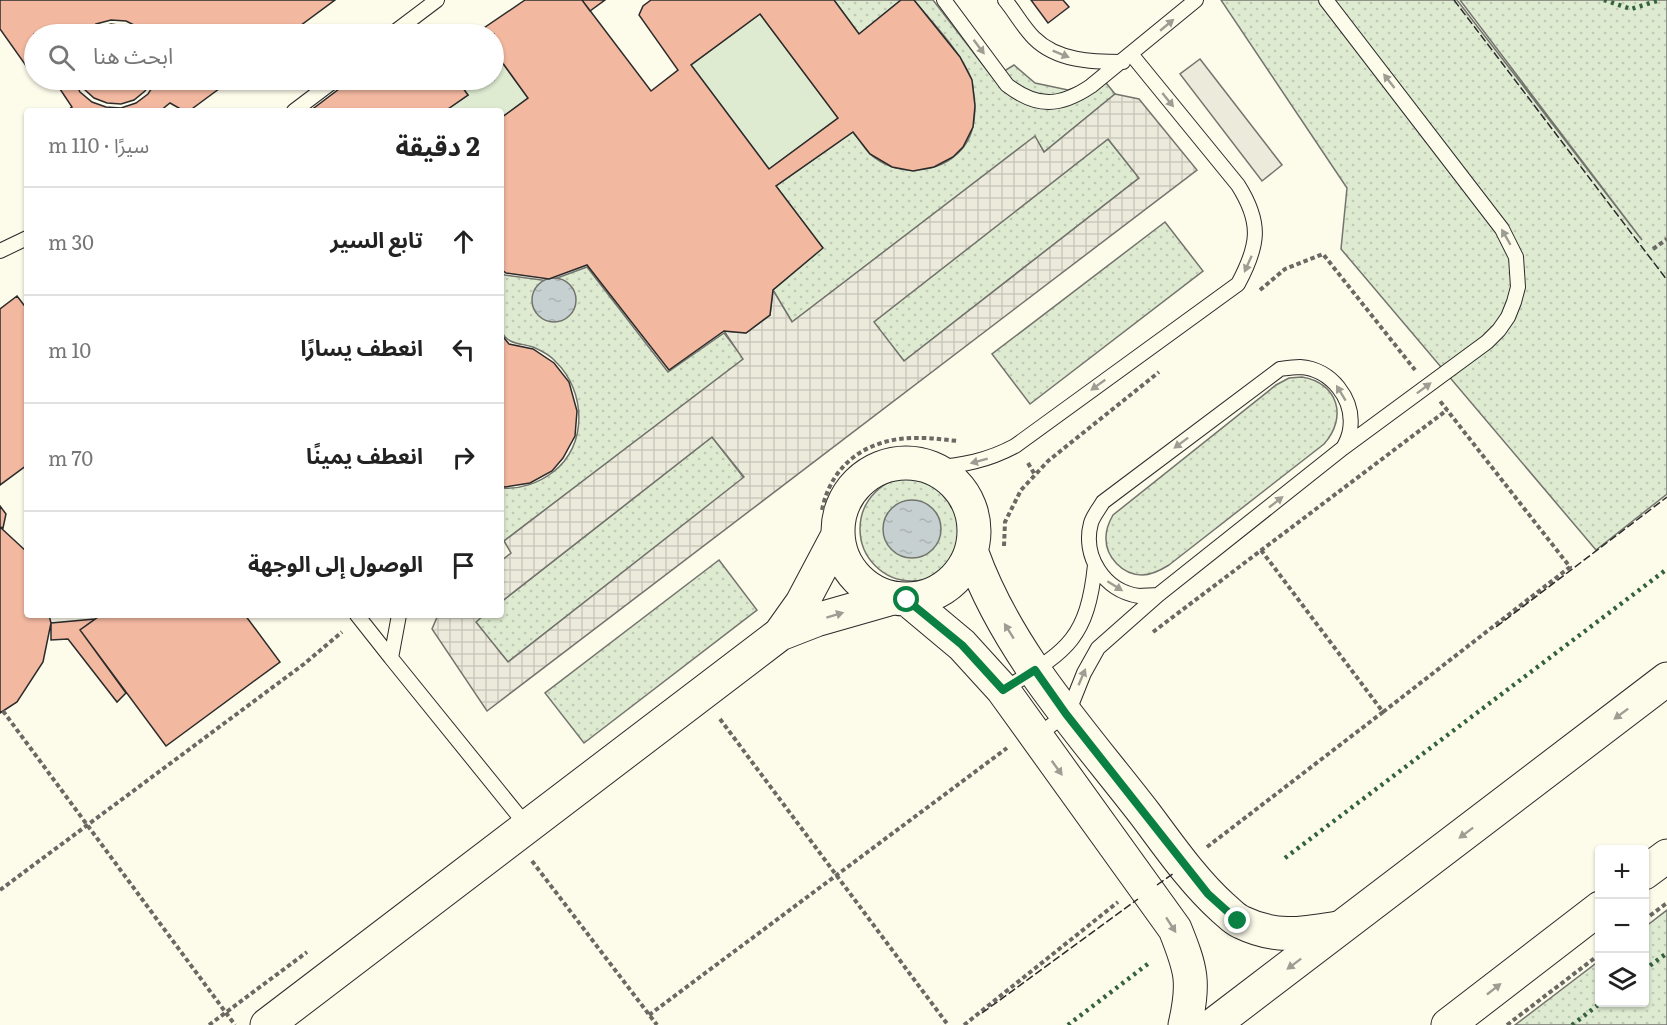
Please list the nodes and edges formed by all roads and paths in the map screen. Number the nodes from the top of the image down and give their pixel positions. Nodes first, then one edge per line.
1 (437, 0) edge
2 (944, 0) edge
3 (1005, 0) edge
4 (1196, 0) edge
5 (1326, 0) edge
6 (405, 24) edge
7 (1127, 58) junction
8 (321, 90) edge
9 (298, 108) edge
10 (24, 239) edge
11 (1667, 239) edge
12 (1, 248) edge
13 (1653, 249) dead end
14 (1258, 292) dead end
15 (1167, 365) dead end
16 (1428, 385) junction
17 (1446, 410) junction
18 (1343, 448) junction
19 (932, 468) junction
20 (838, 535) junction
21 (1261, 550) junction
22 (1004, 551) dead end
23 (972, 553) junction
24 (1095, 565) junction
25 (1158, 595) junction
26 (900, 599) junction
27 (357, 618) edge
28 (359, 618) edge
29 (398, 618) edge
30 (1152, 633) dead end
31 (780, 634) junction
32 (391, 658) junction
33 (1035, 670) junction
34 (1667, 679) edge
35 (1003, 690) junction
36 (3, 711) dead end
37 (714, 711) dead end
38 (1383, 712) junction
39 (1066, 714) junction
40 (1025, 740) junction
41 (1137, 804) junction
42 (87, 825) junction
43 (1102, 831) junction
44 (526, 839) junction
45 (1201, 852) dead end
46 (1667, 855) edge
47 (1649, 869) edge
48 (837, 876) junction
49 (0, 890) edge
50 (1125, 896) dead end
51 (1667, 903) edge
52 (1595, 911) edge
53 (1649, 916) edge
54 (1343, 927) junction
55 (1595, 957) edge
56 (649, 1015) junction
57 (235, 1025) edge
58 (267, 1025) edge
59 (657, 1025) edge
60 (948, 1025) edge
61 (964, 1025) edge
62 (1185, 1025) edge
63 (1213, 1025) edge
64 (1448, 1025) edge
65 (1507, 1025) edge

1 - 6 lane
2 -> 7 lane
3 -> 7 lane
7 -> 4 lane
16 -> 5 lane
7 -> 19 lane
8 - 9 lane
10 - 12 lane
11 - 13 path
14 - 16 path
15 - 22 path
16 - 17 path
18 -> 16 lane
17 - 21 path
17 - 38 path
18 -> 24 lane
25 -> 18 lane
19 - 20 street
19 - 23 street
20 - 26 street
20 - 31 street
21 - 30 path
21 - 38 path
23 - 26 street
33 -> 23 street
24 -> 25 lane
24 - 33 lane
39 -> 25 lane
31 -> 26 street
26 - 35 street
27 - 42 path
28 - 32 lane
29 - 32 lane
31 - 44 street
32 - 44 lane
33 - 35 lane
33 - 39 street
34 -> 54 street
35 - 40 street
36 - 42 path
37 - 48 path
38 - 45 path
39 - 40 lane
39 - 41 street
40 -> 43 street
40 - 48 path
41 - 43 street
41 - 54 street
42 - 49 path
42 - 57 path
43 -> 62 street
44 - 56 path
44 - 58 street
46 - 47 street
48 - 56 path
48 - 60 path
50 - 61 path
51 - 53 path
64 -> 52 street
54 -> 63 street
55 - 65 path
56 - 59 path

